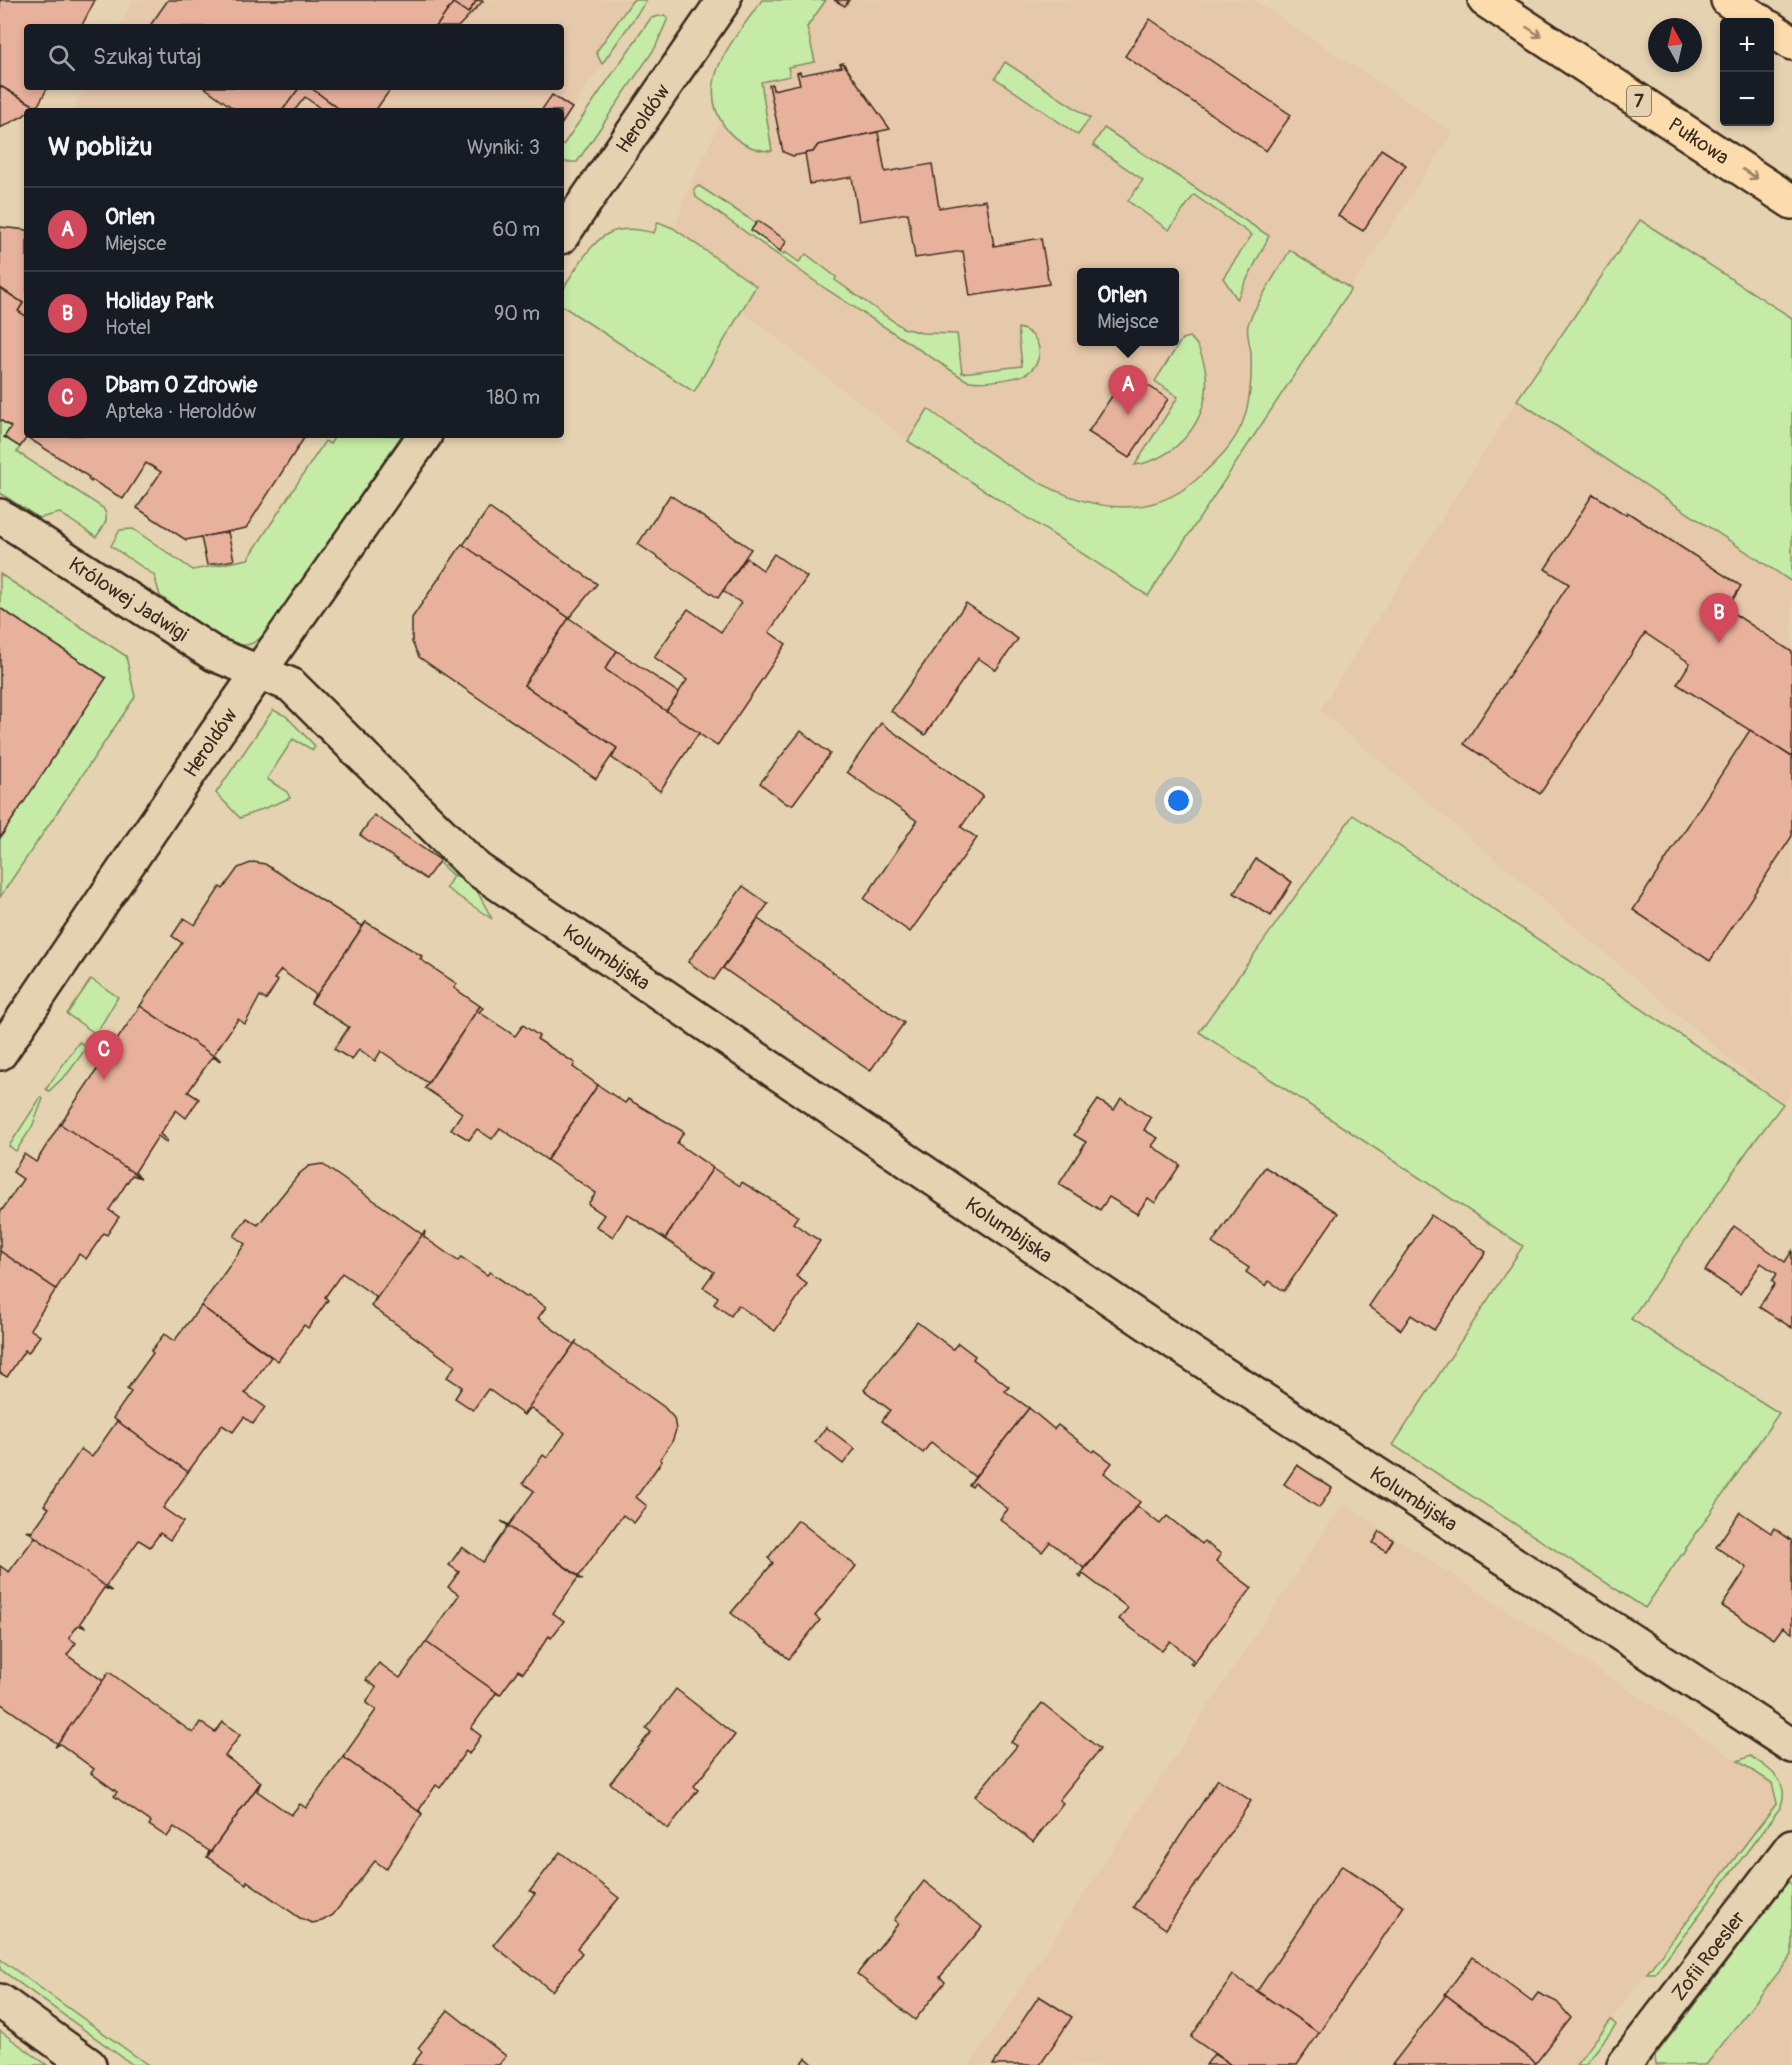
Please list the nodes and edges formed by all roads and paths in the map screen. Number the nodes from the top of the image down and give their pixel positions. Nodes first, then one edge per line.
1 (724, 0) edge
2 (1485, 0) edge
3 (1728, 0) edge
4 (1755, 18) edge
5 (1774, 31) edge
6 (1792, 43) edge
7 (1792, 202) edge
8 (564, 233) edge
9 (423, 438) edge
10 (0, 516) edge
11 (260, 674) junction
12 (0, 1053) edge
13 (1792, 1746) edge
14 (1792, 1846) edge
15 (0, 2001) edge
16 (89, 2065) edge
17 (1624, 2065) edge

1 - 8 street, Heroldów
2 -> 7 highway, Pułkowa / 7
3 - 4 highway
5 - 6 highway
9 - 11 street, Heroldów
10 - 11 street, Królowej Jadwigi
11 - 12 street, Heroldów
11 - 13 street, Kolumbijska
14 - 17 street, Zofii Roesler
15 - 16 street

